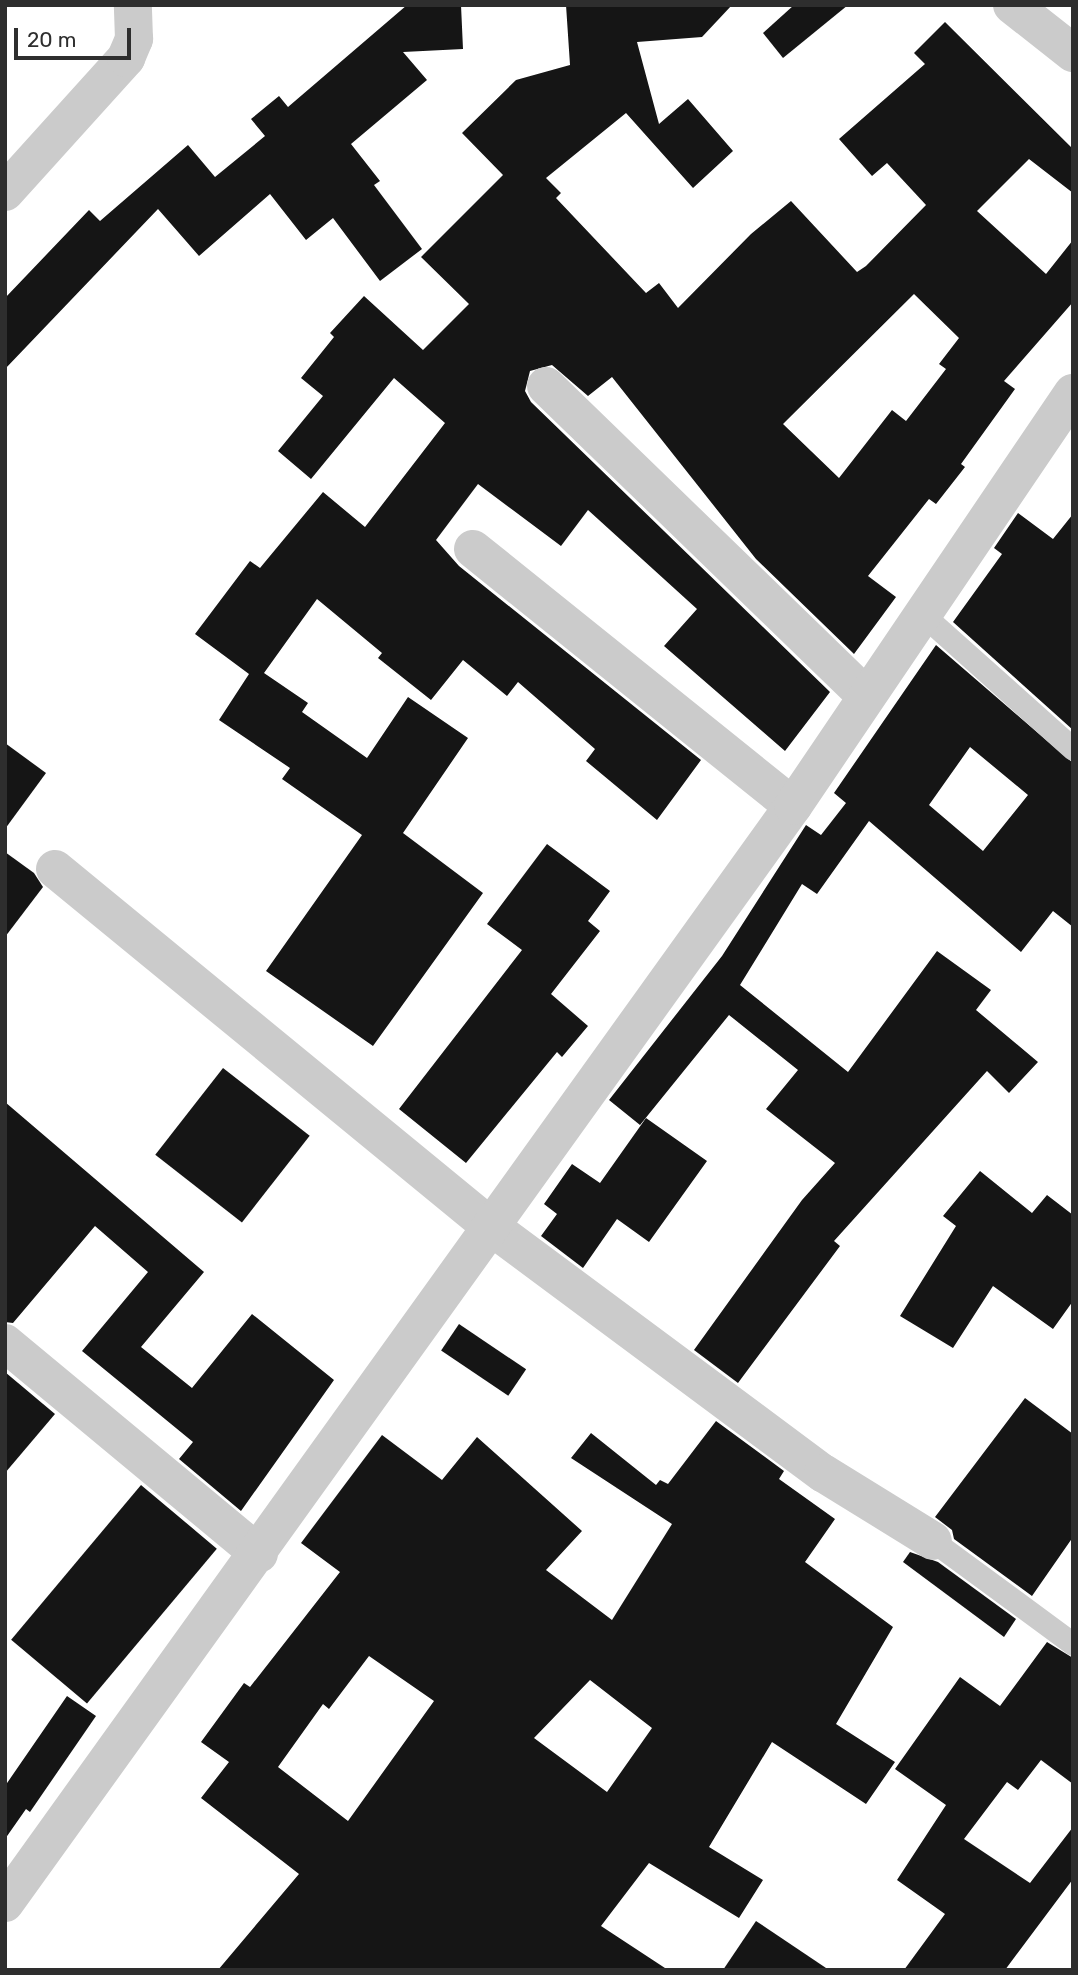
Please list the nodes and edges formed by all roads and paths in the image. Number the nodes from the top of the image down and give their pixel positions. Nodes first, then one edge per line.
1 (133, 5) edge
2 (1012, 5) edge
3 (1073, 53) edge
4 (5, 192) edge
5 (546, 386) dead end
6 (1073, 393) edge
7 (473, 549) dead end
8 (921, 613) junction
9 (866, 696) junction
10 (1073, 749) edge
11 (793, 806) junction
12 (55, 869) dead end
13 (490, 1226) junction
14 (5, 1343) edge
15 (933, 1541) joint
16 (259, 1553) junction
17 (1073, 1644) edge
18 (5, 1903) edge

1 - 4 street
2 - 3 street
5 - 9 street
6 - 8 street
7 - 11 street
8 - 9 street
8 - 10 lane
9 - 11 street
11 - 13 street
12 - 13 street
13 - 15 street
13 - 16 street
14 - 16 street
15 - 17 lane
16 - 18 street

